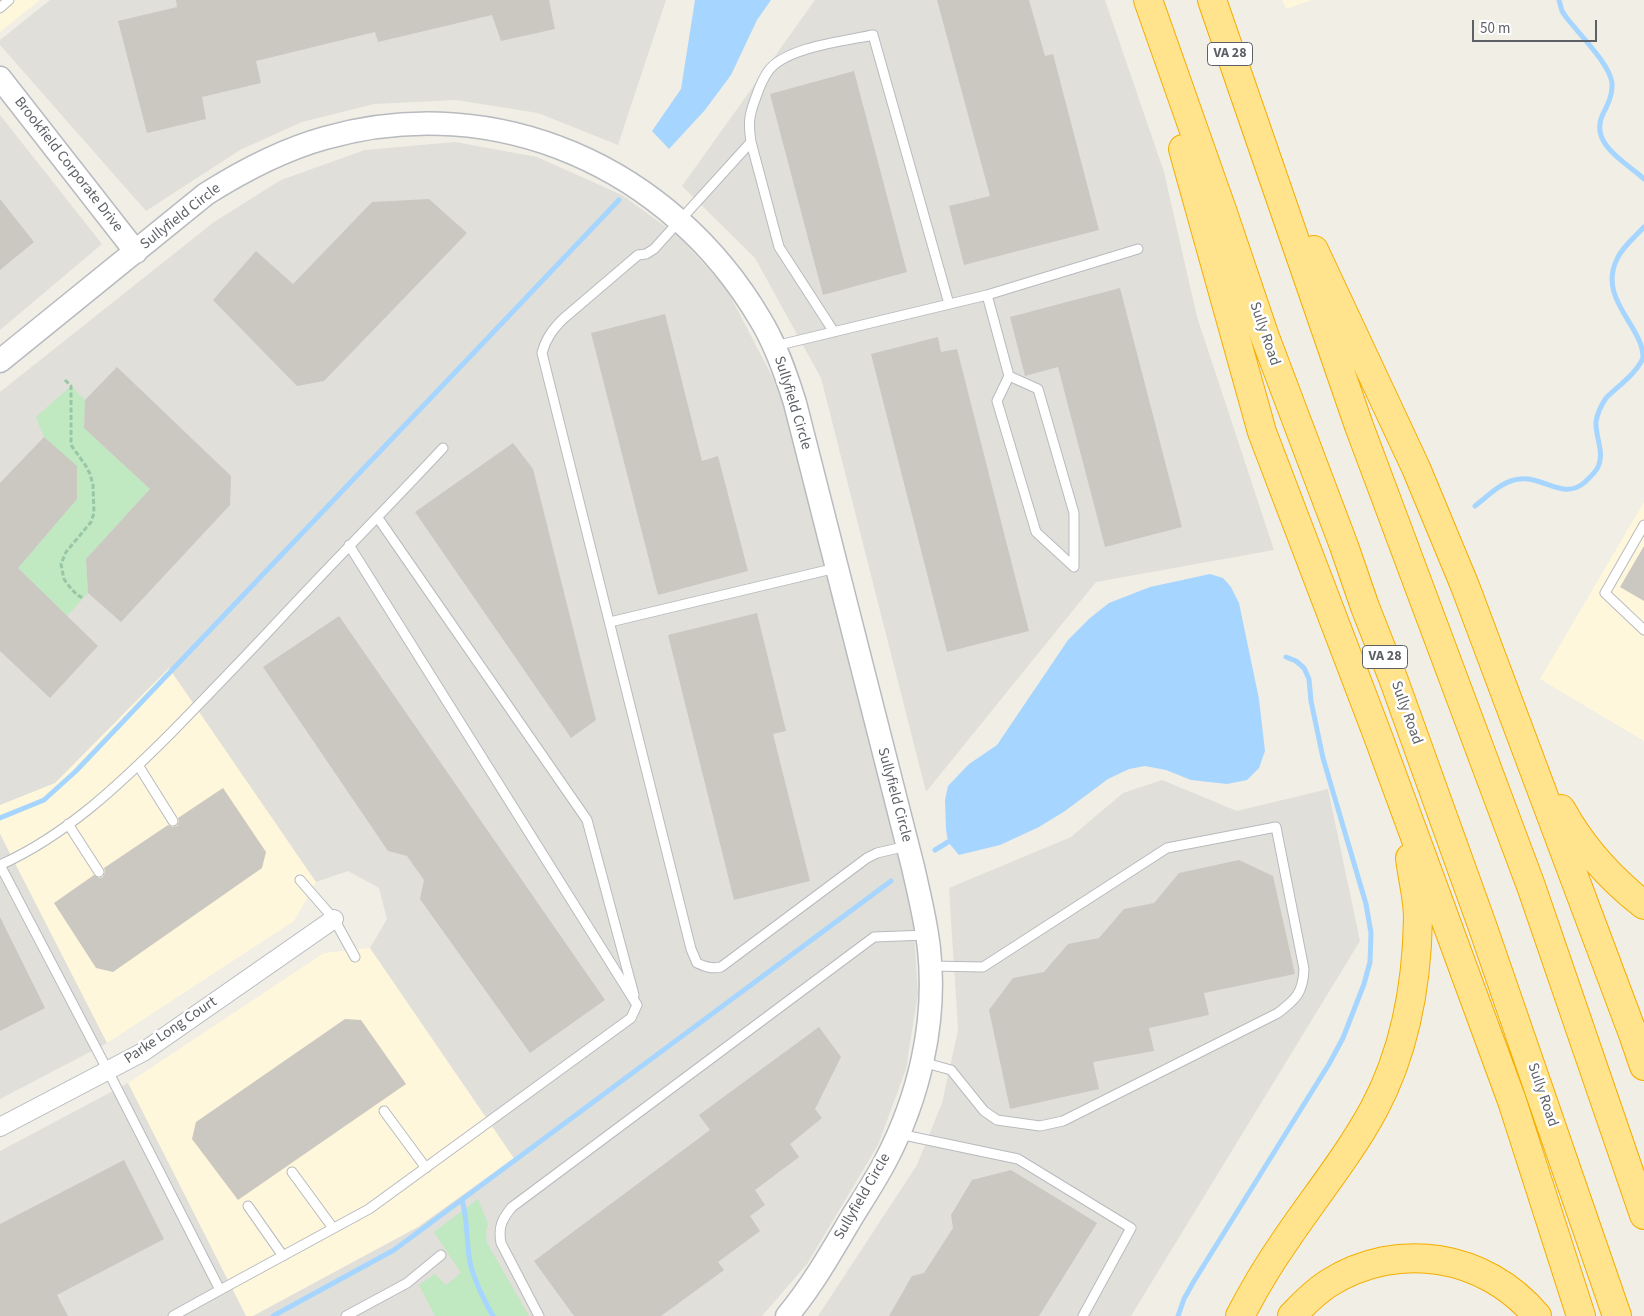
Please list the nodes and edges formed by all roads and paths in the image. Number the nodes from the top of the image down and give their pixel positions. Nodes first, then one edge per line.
1 (9, 0) edge
2 (1143, 0) edge
3 (1148, 0) edge
4 (1212, 0) edge
5 (0, 8) edge
6 (0, 78) edge
7 (1248, 107) junction
8 (751, 142) junction
9 (681, 221) junction
10 (1138, 249) dead end
11 (136, 252) junction
12 (987, 295) junction
13 (949, 304) junction
14 (834, 332) junction
15 (774, 346) junction
16 (0, 361) edge
17 (1009, 376) junction
18 (65, 380) dead end
19 (443, 448) dead end
20 (378, 518) junction
21 (1644, 525) edge
22 (349, 545) junction
23 (836, 568) junction
24 (83, 598) dead end
25 (610, 622) junction
26 (1644, 630) edge
27 (1376, 730) junction
28 (1526, 747) junction
29 (138, 765) junction
30 (173, 822) dead end
31 (68, 824) junction
32 (907, 846) junction
33 (0, 865) edge
34 (99, 872) dead end
35 (300, 880) dead end
36 (1644, 905) edge
37 (334, 919) junction
38 (927, 934) junction
39 (354, 957) dead end
40 (930, 966) junction
41 (637, 1005) junction
42 (922, 1062) junction
43 (1644, 1066) edge
44 (108, 1071) junction
45 (384, 1111) dead end
46 (0, 1127) edge
47 (899, 1134) junction
48 (426, 1168) junction
49 (292, 1172) dead end
50 (248, 1206) dead end
51 (1644, 1216) edge
52 (333, 1228) junction
53 (441, 1255) dead end
54 (283, 1256) junction
55 (220, 1290) junction
56 (173, 1316) edge
57 (346, 1316) edge
58 (539, 1316) edge
59 (787, 1316) edge
60 (1083, 1316) edge
61 (1240, 1316) edge
62 (1292, 1316) edge
63 (1537, 1316) edge
64 (1581, 1316) edge
65 (1617, 1316) edge

1 - 5 lane
2 - 27 highway
3 - 65 highway, Sully Road / VA 28
4 - 7 highway, VA 28
6 - 11 street, Brookfield Corporate Drive
7 - 28 highway
7 - 51 highway, VA 28
8 - 9 lane
8 - 13 lane
8 - 14 lane
9 - 11 street, Sullyfield Circle
9 - 15 street, Sullyfield Circle
9 - 25 lane
10 - 12 lane
11 - 16 street, Sullyfield Circle
12 - 13 lane
12 - 17 lane
13 - 14 lane
14 - 15 lane
15 - 23 street, Sullyfield Circle
17 - 17 lane
18 - 24 path
19 - 20 lane
20 - 22 lane
20 - 41 lane
21 - 26 lane
22 - 29 lane
22 - 41 lane
23 - 25 lane
23 - 32 street, Sullyfield Circle
25 - 32 lane
27 - 61 highway
27 - 64 highway
28 - 36 highway
28 - 43 highway
29 - 30 lane
29 - 31 lane
31 - 33 lane
31 - 34 lane
32 - 38 street, Sullyfield Circle
33 - 44 lane
35 - 37 lane
37 - 39 lane
37 - 44 street, Parke Long Court
38 - 40 street, Sullyfield Circle
38 - 58 lane
40 - 42 street, Sullyfield Circle
40 - 42 lane
41 - 48 lane
42 - 47 street, Sullyfield Circle
44 - 46 street, Parke Long Court
44 - 55 lane
45 - 48 lane
47 - 59 street, Sullyfield Circle
47 - 60 lane
48 - 52 lane
49 - 52 lane
50 - 54 lane
52 - 54 lane
53 - 57 lane
54 - 55 lane
55 - 56 lane
62 - 63 highway

